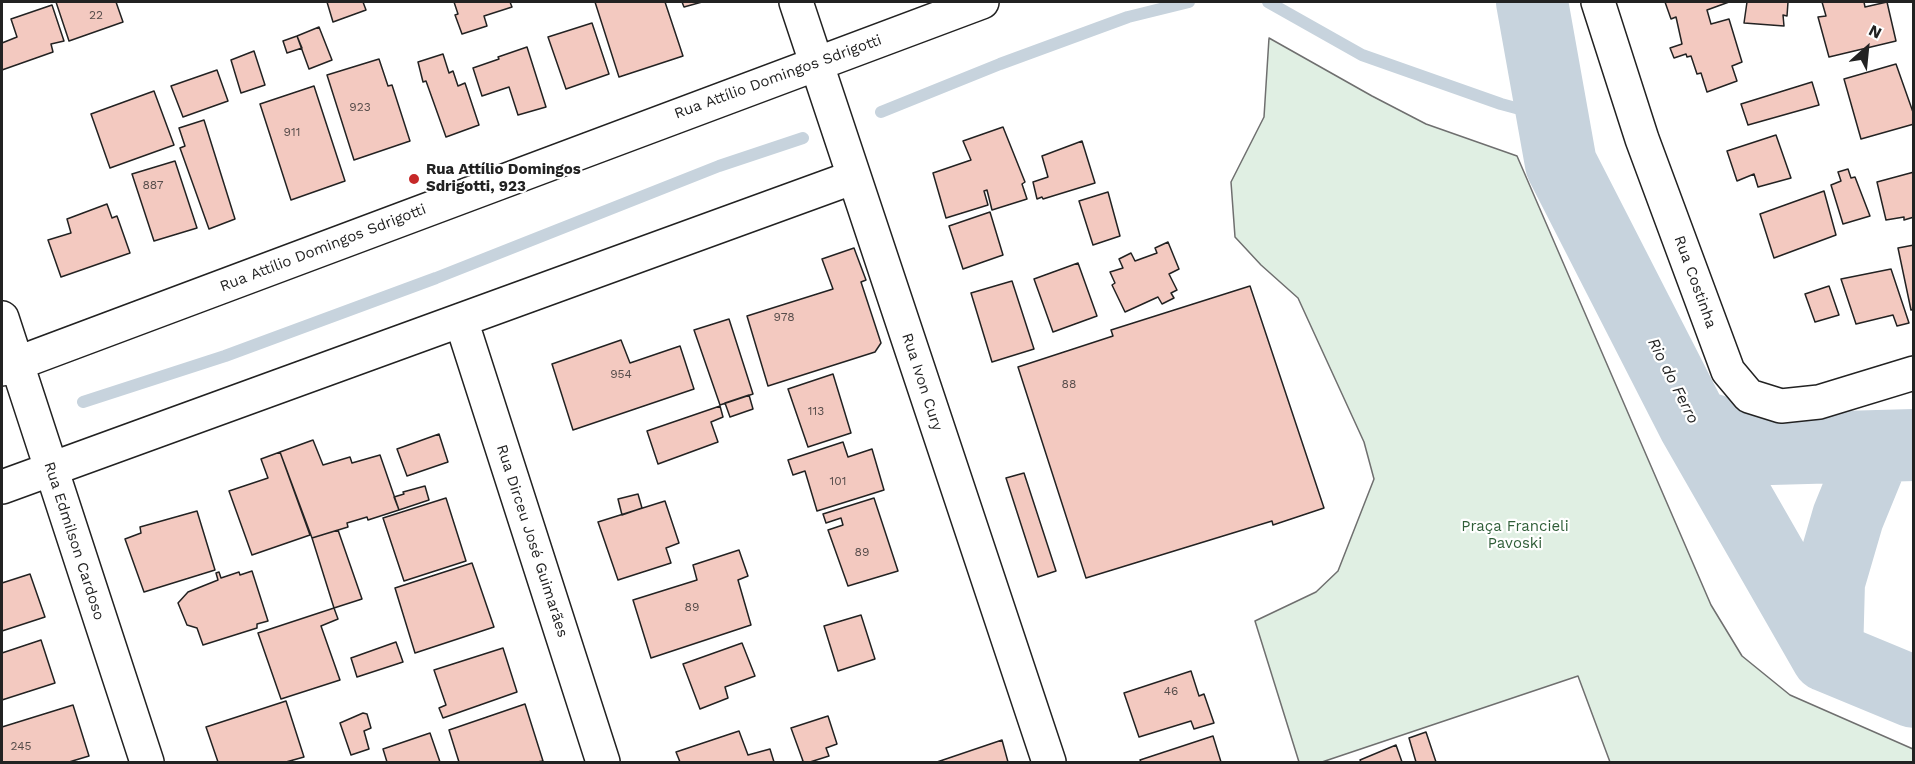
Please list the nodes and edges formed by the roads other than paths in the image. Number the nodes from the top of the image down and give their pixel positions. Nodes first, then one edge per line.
1 (796, 2) edge
2 (982, 2) edge
3 (1598, 2) edge
4 (816, 63) junction
5 (854, 177) junction
6 (2, 318) edge
7 (461, 320) junction
8 (9, 366) edge
9 (1914, 373) edge
10 (51, 469) junction
11 (2, 487) edge
12 (147, 762) edge
13 (603, 762) edge
14 (1049, 762) edge

1 - 4 street, Rua Ivon Cury
2 - 4 street, Rua Attílio Domingos Sdrigotti
3 - 9 street, Rua Costinha
4 - 5 street, Rua Ivon Cury
4 - 8 street, Rua Attílio Domingos Sdrigotti
5 - 7 street
5 - 14 street, Rua Ivon Cury
6 - 8 street, Rua Edmilson Cardoso
7 - 10 street
7 - 13 street, Rua Dirceu José Guimarães
8 - 10 street, Rua Edmilson Cardoso
10 - 11 street
10 - 12 street, Rua Edmilson Cardoso

